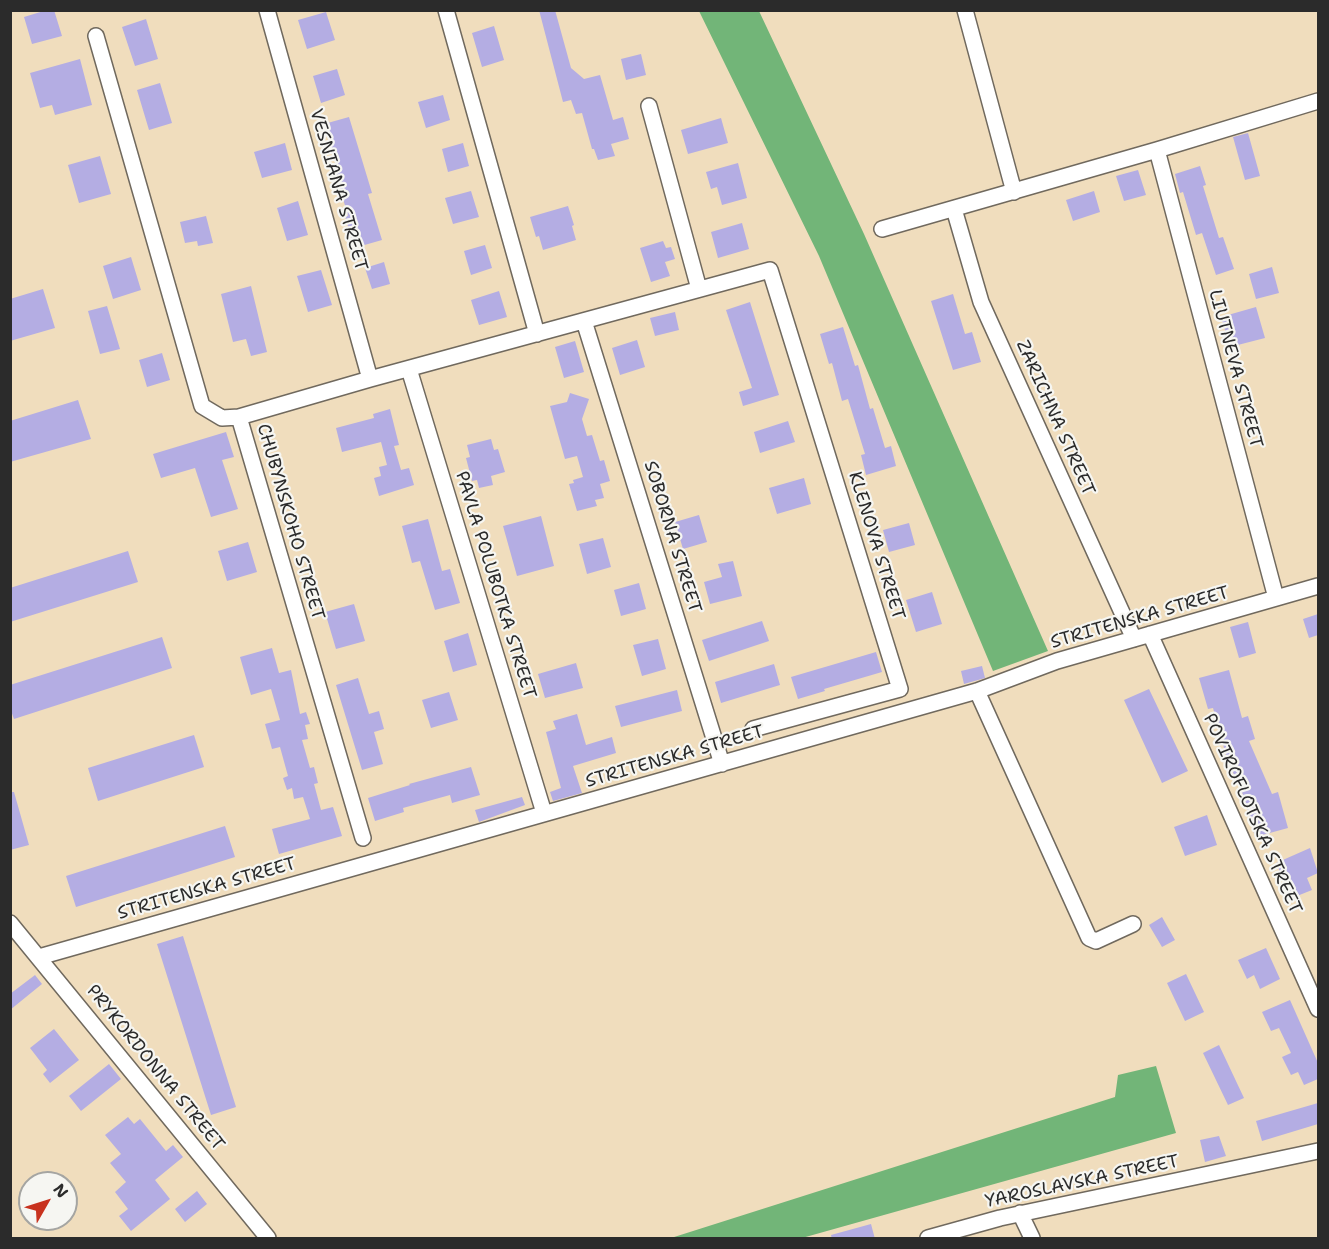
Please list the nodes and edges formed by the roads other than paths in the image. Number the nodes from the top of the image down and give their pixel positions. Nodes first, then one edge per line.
1 (267, 10) edge
2 (446, 10) edge
3 (965, 10) edge
4 (96, 36) dead end
5 (1318, 101) edge
6 (649, 106) dead end
7 (1157, 150) junction
8 (1014, 192) junction
9 (954, 209) junction
10 (882, 229) dead end
11 (699, 289) junction
12 (584, 321) junction
13 (537, 334) junction
14 (409, 369) junction
15 (370, 379) junction
16 (239, 417) junction
17 (1318, 586) edge
18 (1276, 598) junction
19 (1150, 634) junction
20 (1134, 639) junction
21 (977, 691) junction
22 (753, 729) dead end
23 (722, 764) junction
24 (544, 813) junction
25 (363, 838) dead end
26 (10, 923) edge
27 (1133, 924) dead end
28 (39, 957) junction
29 (1318, 1009) edge
30 (1318, 1151) edge
31 (1020, 1213) junction
32 (268, 1239) edge
33 (928, 1239) edge
34 (1032, 1239) edge

1 - 15 street, VESNIANA STREET
2 - 13 street
3 - 8 street
4 - 16 street, CHUBYNSKOHO STREET
5 - 7 street
6 - 11 street
7 - 8 street
7 - 18 street, LIUTNEVA STREET
8 - 9 street
9 - 10 street
9 - 20 street, ZARICHNA STREET
11 - 12 street
11 - 22 street, KLENOVA STREET
12 - 13 street
12 - 23 street, SOBORNA STREET
13 - 14 street
14 - 15 street
14 - 24 street, PAVLA POLUBOTKA STREET
15 - 16 street
16 - 25 street, CHUBYNSKOHO STREET
17 - 18 street, STRITENSKA STREET
18 - 19 street, STRITENSKA STREET
19 - 20 street, STRITENSKA STREET
19 - 29 street, POVIROFLOTSKA STREET
20 - 21 street, STRITENSKA STREET
21 - 23 street, STRITENSKA STREET
21 - 27 street
23 - 24 street, STRITENSKA STREET
24 - 28 street, STRITENSKA STREET
26 - 28 street, PRYKORDONNA STREET
28 - 32 street, PRYKORDONNA STREET
30 - 31 street, YAROSLAVSKA STREET
31 - 33 street, YAROSLAVSKA STREET
31 - 34 street

